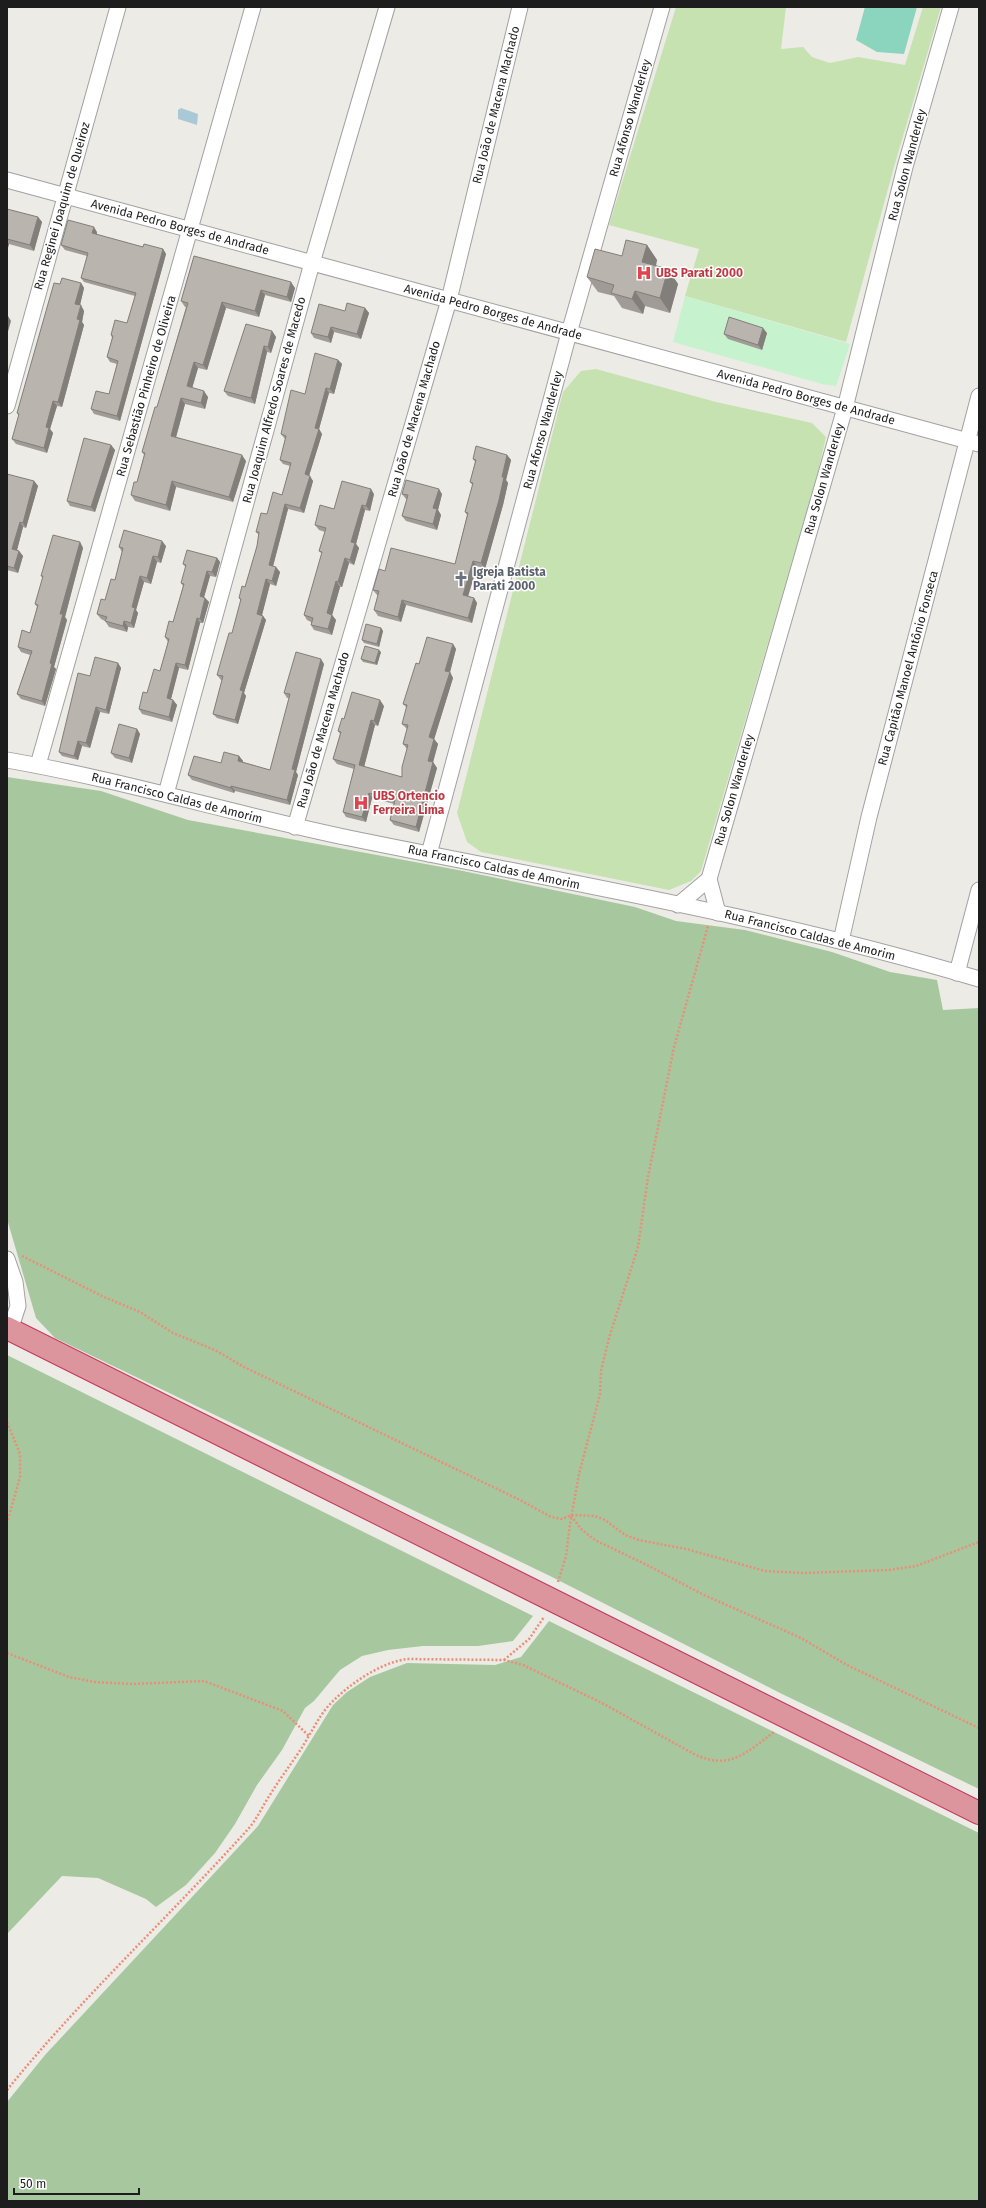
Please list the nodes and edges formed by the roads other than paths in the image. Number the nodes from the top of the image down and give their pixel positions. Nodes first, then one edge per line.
1 (118, 7) edge
2 (253, 7) edge
3 (387, 7) edge
4 (520, 7) edge
5 (662, 7) edge
6 (951, 7) edge
7 (7, 180) edge
8 (65, 196) junction
9 (190, 230) junction
10 (312, 263) junction
11 (449, 300) junction
12 (569, 333) junction
13 (979, 396) edge
14 (7, 406) edge
15 (845, 408) junction
16 (973, 443) edge
17 (7, 760) edge
18 (38, 766) junction
19 (166, 794) junction
20 (295, 827) junction
21 (429, 854) junction
22 (709, 879) junction
23 (979, 890) edge
24 (678, 905) junction
25 (716, 913) junction
26 (840, 941) junction
27 (957, 973) junction
28 (979, 979) edge
29 (14, 1257) edge
30 (9, 1329) edge
31 (979, 1813) edge

1 - 8 street, Rua Reginei Joaquim de Queiroz
2 - 9 street, Rua Sebastião Pinheiro de Oliveira
3 - 10 street, Rua Joaquim Alfredo Soares de Macedo
4 - 11 street, Rua João de Macena Machado
5 - 12 street, Rua Afonso Wanderley
6 - 15 street, Rua Solon Wanderley
7 - 8 street, Avenida Pedro Borges de Andrade
8 - 9 street, Avenida Pedro Borges de Andrade
8 - 14 street, Rua Reginei Joaquim de Queiroz
9 - 10 street, Avenida Pedro Borges de Andrade
9 - 18 street, Rua Sebastião Pinheiro de Oliveira
10 - 11 street, Avenida Pedro Borges de Andrade
10 - 19 street, Rua Joaquim Alfredo Soares de Macedo
11 - 12 street, Avenida Pedro Borges de Andrade
11 - 20 street, Rua João de Macena Machado
12 - 15 street, Avenida Pedro Borges de Andrade
12 - 21 street, Rua Afonso Wanderley
13 - 16 street, Rua Capitão Manoel Antônio Fonseca
15 - 16 street, Avenida Pedro Borges de Andrade
15 - 22 street, Rua Solon Wanderley
16 - 26 street, Rua Capitão Manoel Antônio Fonseca
17 - 18 street, Rua Francisco Caldas de Amorim
18 - 19 street, Rua Francisco Caldas de Amorim
19 - 20 street, Rua Francisco Caldas de Amorim
20 - 21 street, Rua Francisco Caldas de Amorim
21 - 24 street, Rua Francisco Caldas de Amorim
22 - 24 street
22 - 25 street
23 - 27 street
24 - 25 street, Rua Francisco Caldas de Amorim
25 - 26 street, Rua Francisco Caldas de Amorim
26 - 27 street, Rua Francisco Caldas de Amorim
27 - 28 street, Rua Francisco Caldas de Amorim
29 - 30 street
30 - 31 highway

